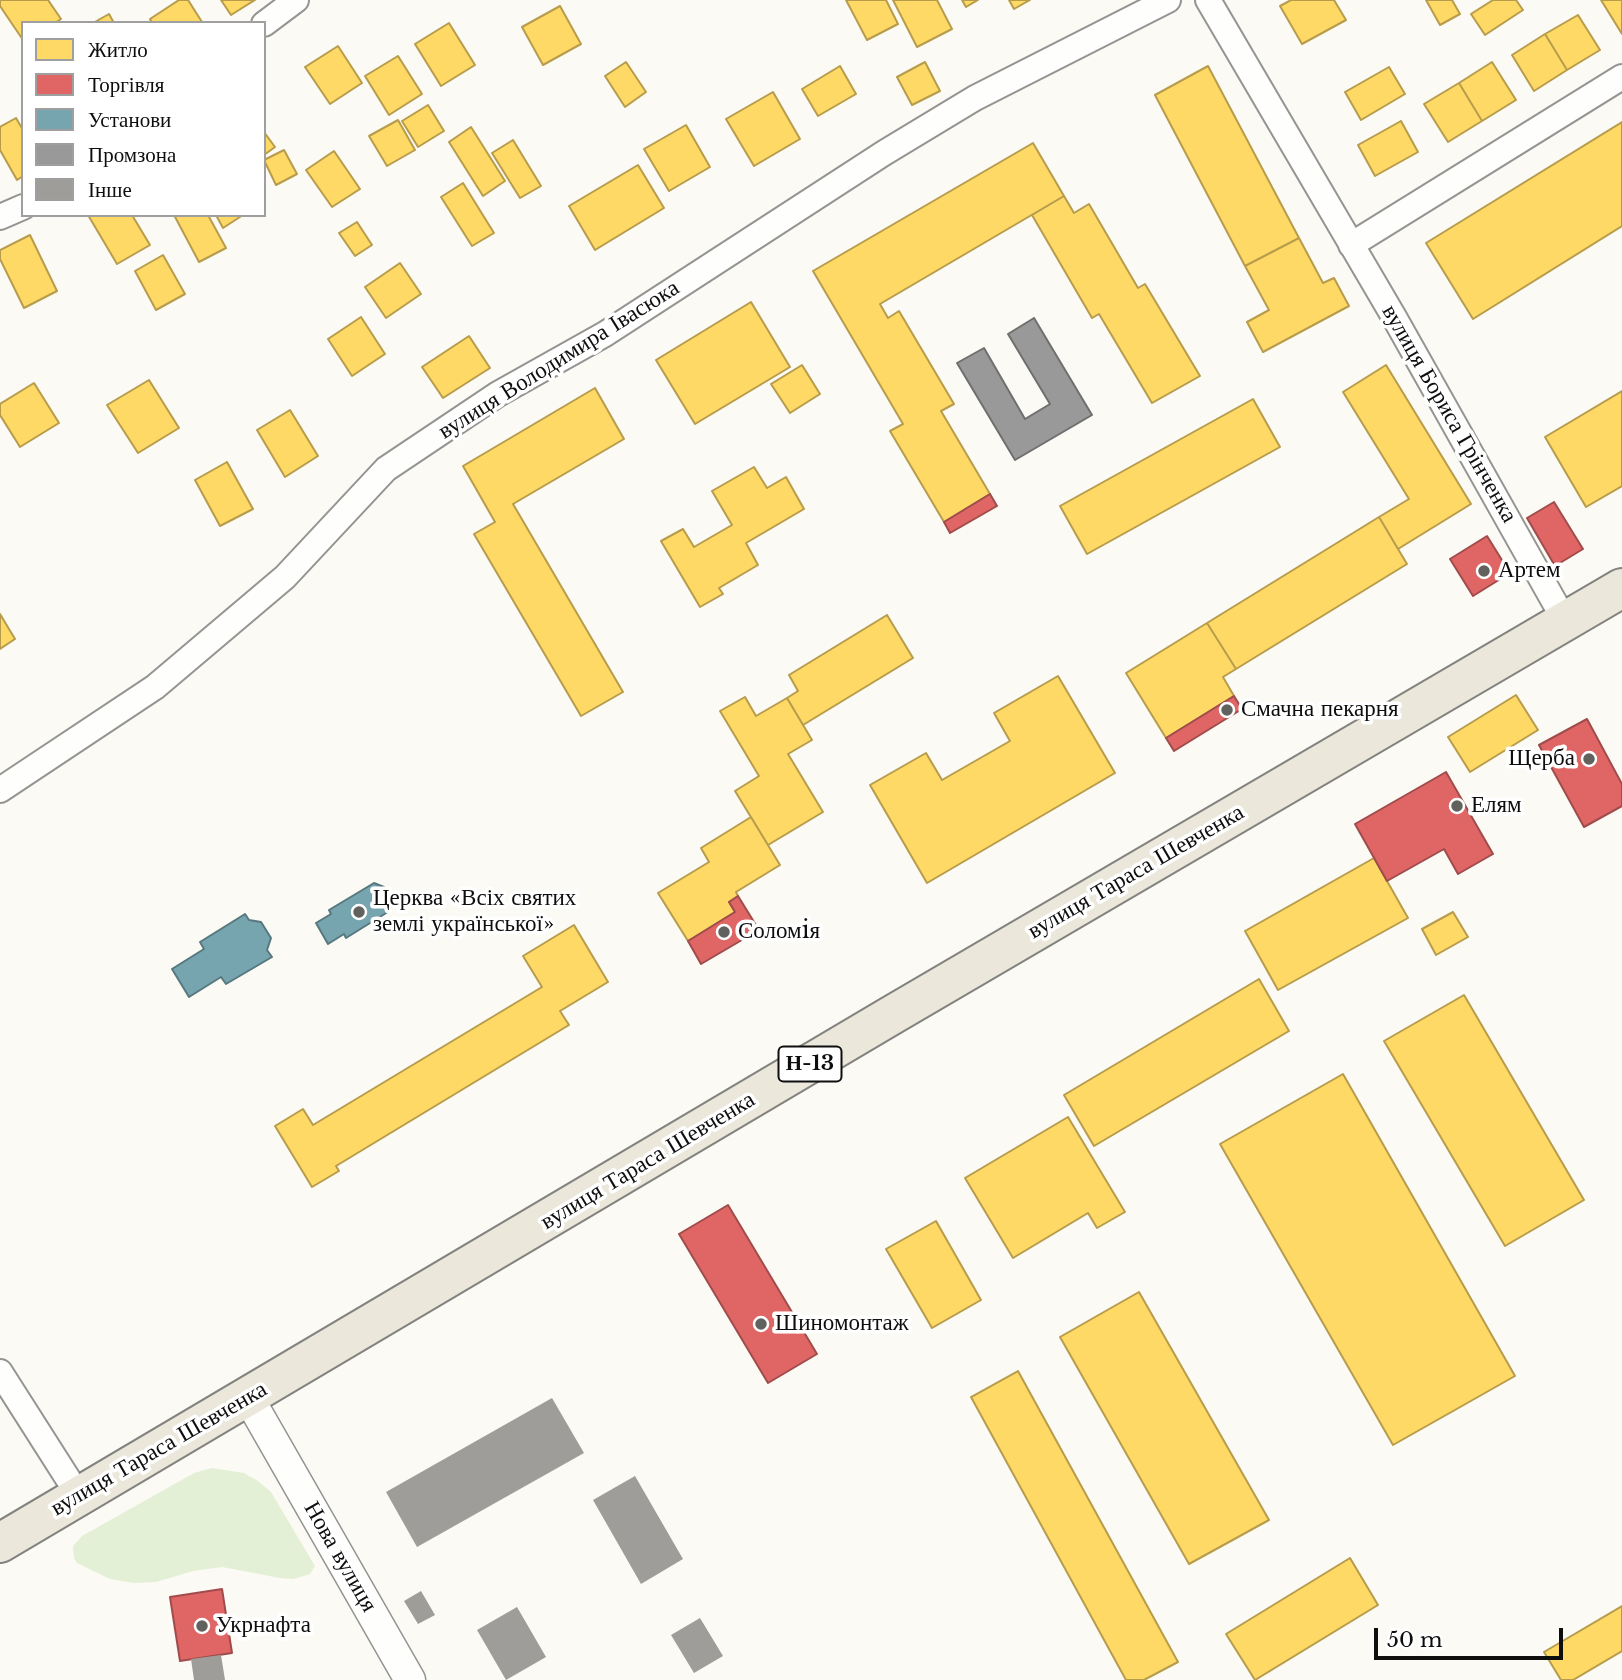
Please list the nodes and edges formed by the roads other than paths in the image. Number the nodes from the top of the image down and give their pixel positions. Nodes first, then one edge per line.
1 (296, 0) edge
2 (1168, 0) edge
3 (1208, 0) edge
4 (266, 22) edge
5 (1622, 77) edge
6 (21, 208) edge
7 (0, 217) edge
8 (1351, 245) junction
9 (1622, 589) edge
10 (1565, 621) junction
11 (0, 790) edge
12 (0, 1372) edge
13 (248, 1397) junction
14 (79, 1496) junction
15 (0, 1543) edge
16 (410, 1680) edge

1 - 4 street
2 - 11 street, вулиця Володимира Івасюка
3 - 8 street, вулиця Бориса Грінченка
5 - 8 street
6 - 7 street
8 - 10 street, вулиця Бориса Грінченка
9 - 10 main road, вулиця Тараса Шевченка / Н-13
10 - 13 main road, вулиця Тараса Шевченка / Н-13
12 - 14 street
13 - 14 main road, вулиця Тараса Шевченка / Н-13
13 - 16 street, Нова вулиця
14 - 15 main road, вулиця Тараса Шевченка / Н-13

